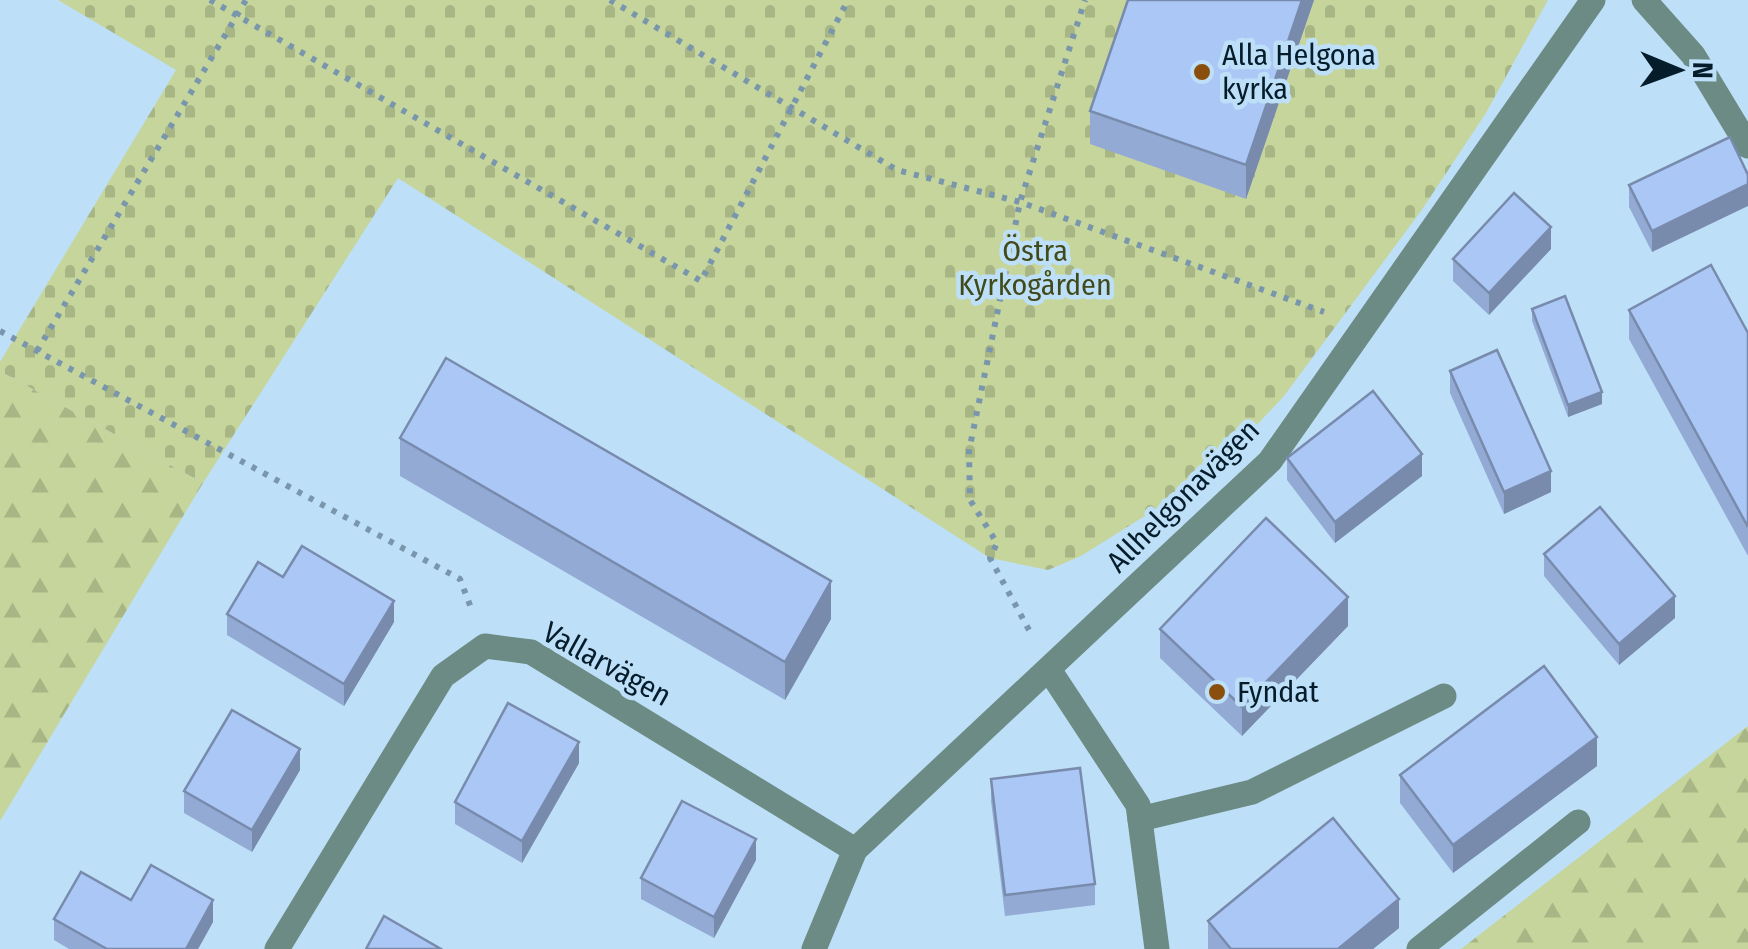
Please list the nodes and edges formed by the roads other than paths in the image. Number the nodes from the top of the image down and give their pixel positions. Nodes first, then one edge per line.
1 (1593, 0) edge
2 (1644, 0) edge
3 (1748, 146) edge
4 (1050, 671) junction
5 (1444, 696) dead end
6 (1140, 818) junction
7 (1578, 822) dead end
8 (855, 850) junction
9 (277, 949) edge
10 (814, 949) edge
11 (1156, 949) edge
12 (1418, 949) edge

1 - 4 street, Allhelgonavägen
2 - 3 street
4 - 6 street
4 - 8 street, Allhelgonavägen
5 - 6 street
6 - 11 street
7 - 12 street
8 - 9 street, Vallarvägen
8 - 10 street, Allhelgonavägen

